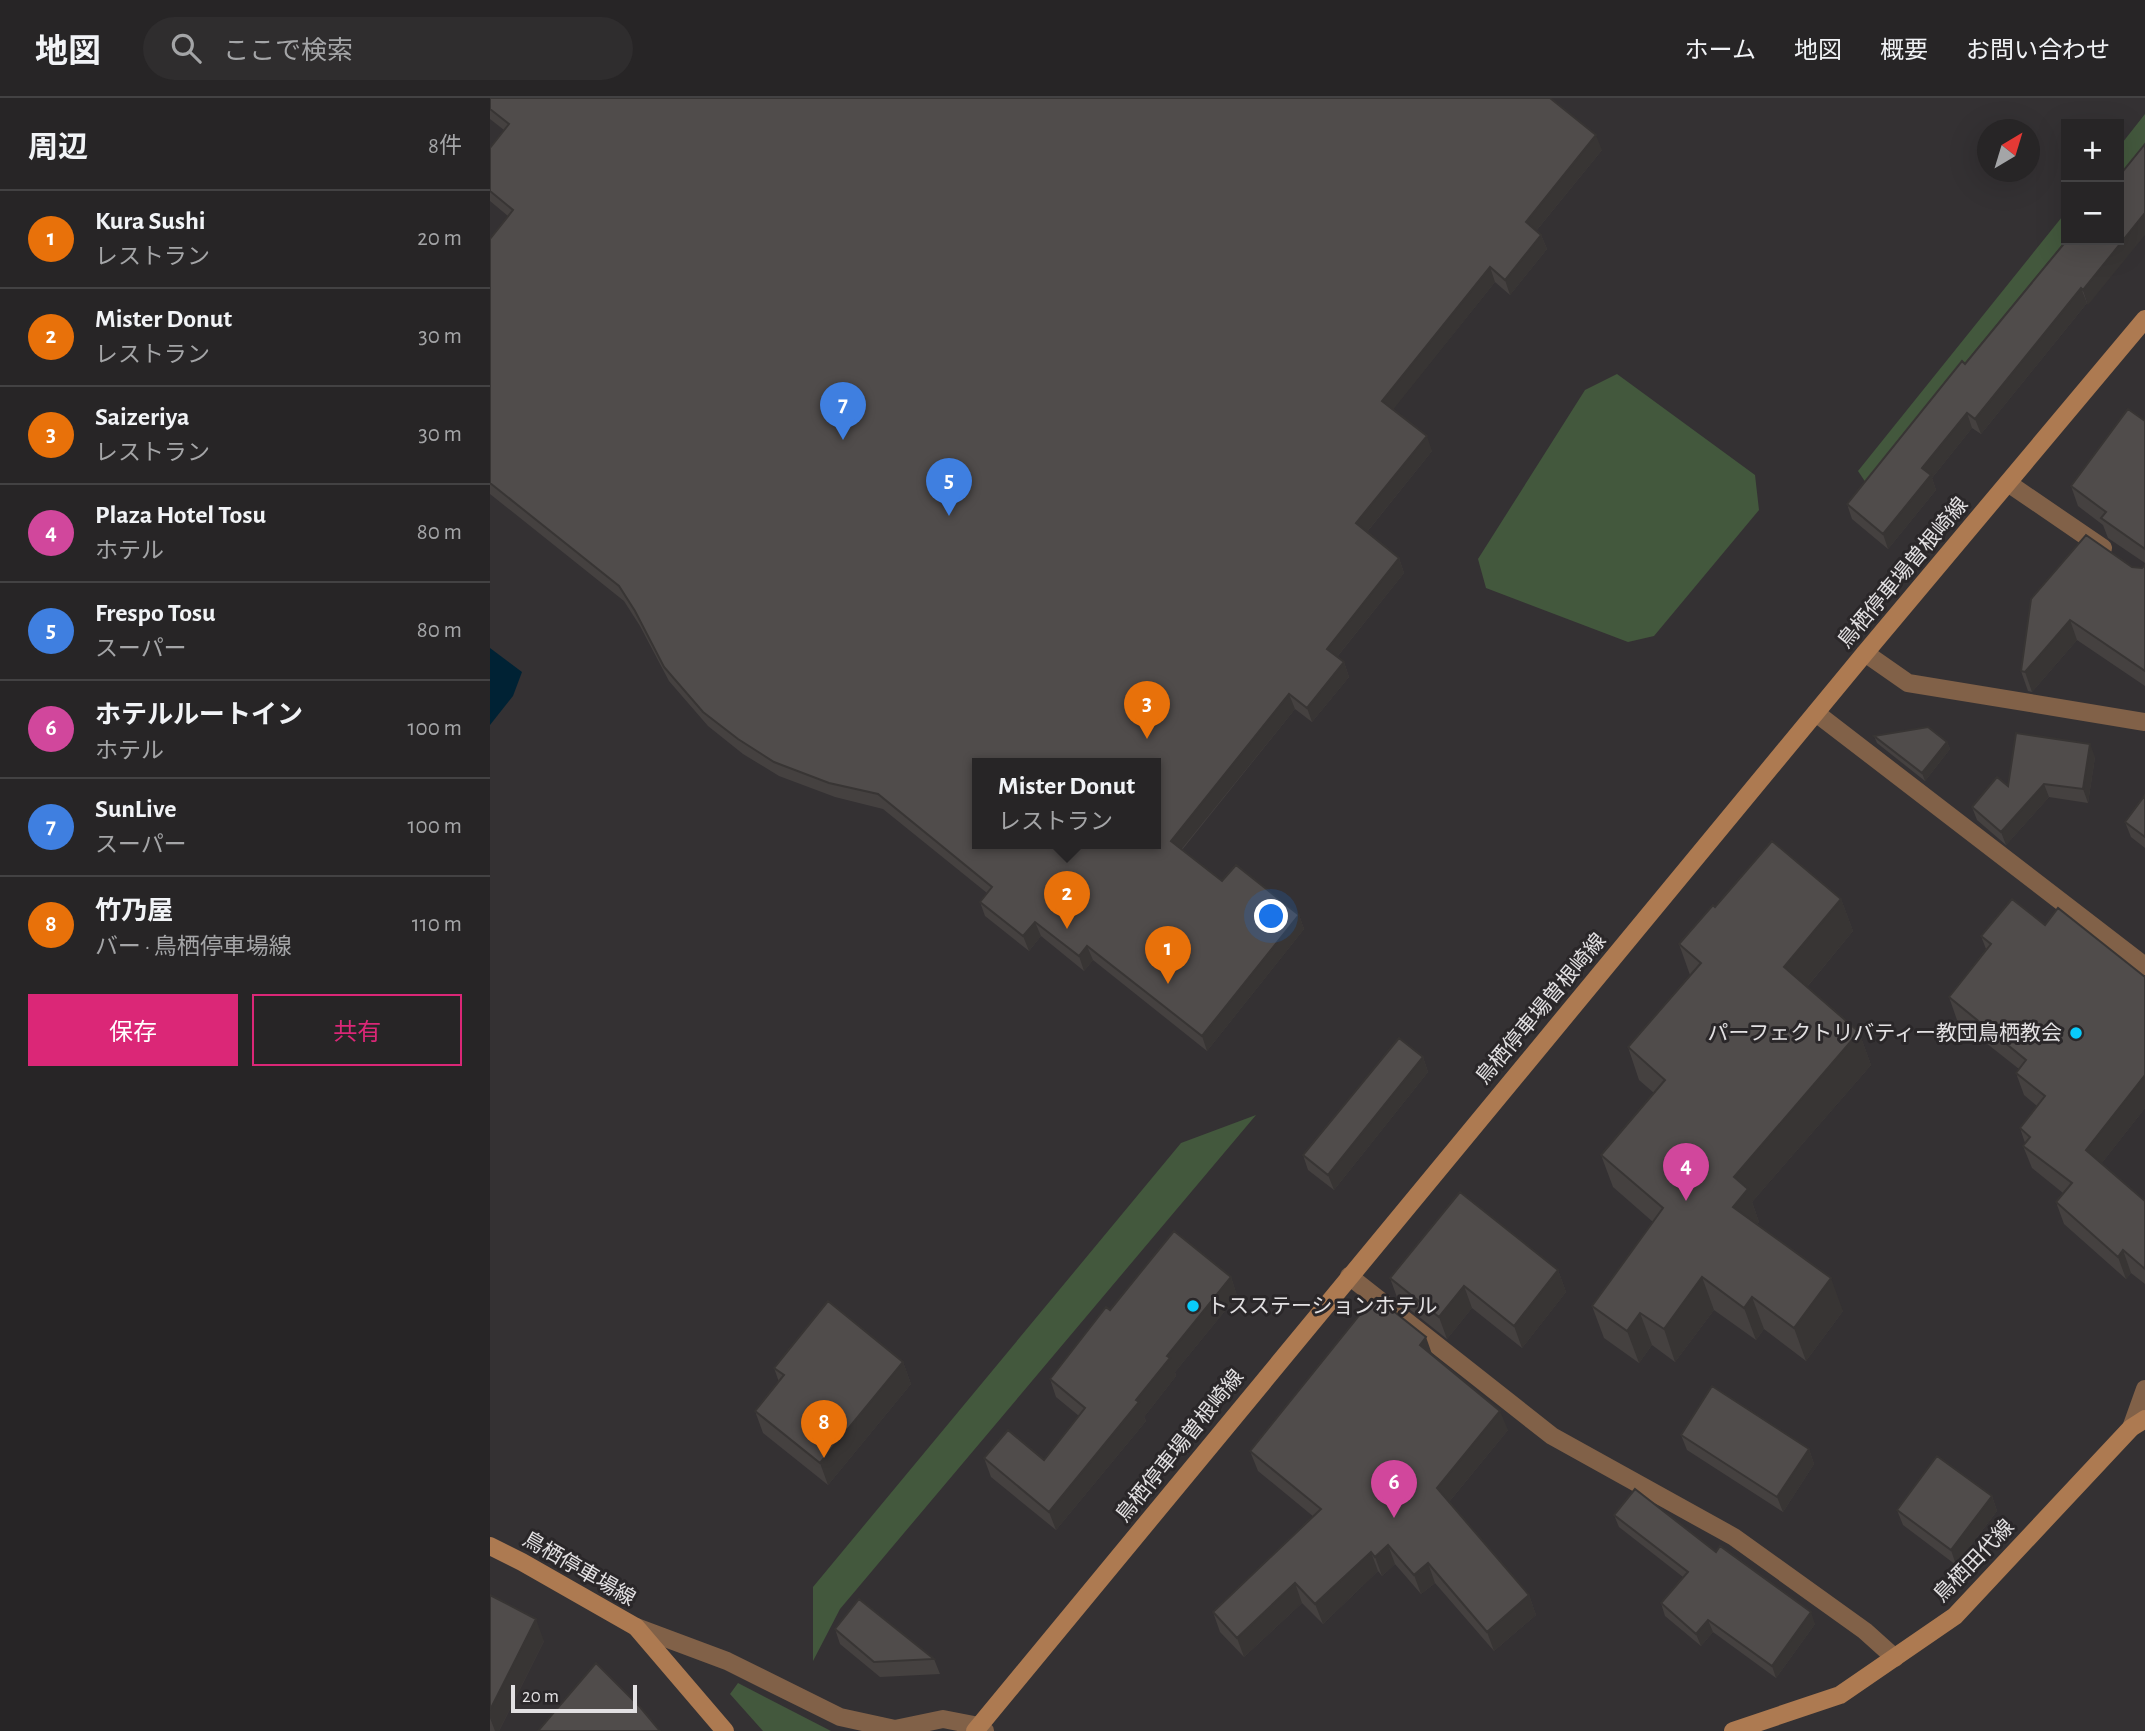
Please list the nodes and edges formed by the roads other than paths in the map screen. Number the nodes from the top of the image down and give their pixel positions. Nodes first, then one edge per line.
1 (2145, 319) edge
2 (2008, 483) junction
3 (2122, 561) edge
4 (1865, 653) junction
5 (1816, 713) junction
6 (2145, 722) edge
7 (2145, 966) edge
8 (1349, 1276) junction
9 (2145, 1390) edge
10 (2138, 1424) edge
11 (490, 1546) edge
12 (636, 1627) junction
13 (1895, 1658) junction
14 (980, 1729) edge
15 (725, 1731) edge
16 (1733, 1731) edge

1 - 2 main road, 鳥栖停車場曽根崎線
2 - 3 street
2 - 4 main road, 鳥栖停車場曽根崎線
4 - 5 main road, 鳥栖停車場曽根崎線
4 - 6 street
5 - 7 street
5 - 8 main road, 鳥栖停車場曽根崎線
8 - 13 street
8 - 14 main road, 鳥栖停車場曽根崎線
9 - 10 street
10 - 13 main road, 鳥栖田代線
11 - 12 main road, 鳥栖停車場線
12 - 14 street
12 - 15 main road, 鳥栖停車場線
13 - 16 main road, 鳥栖田代線

